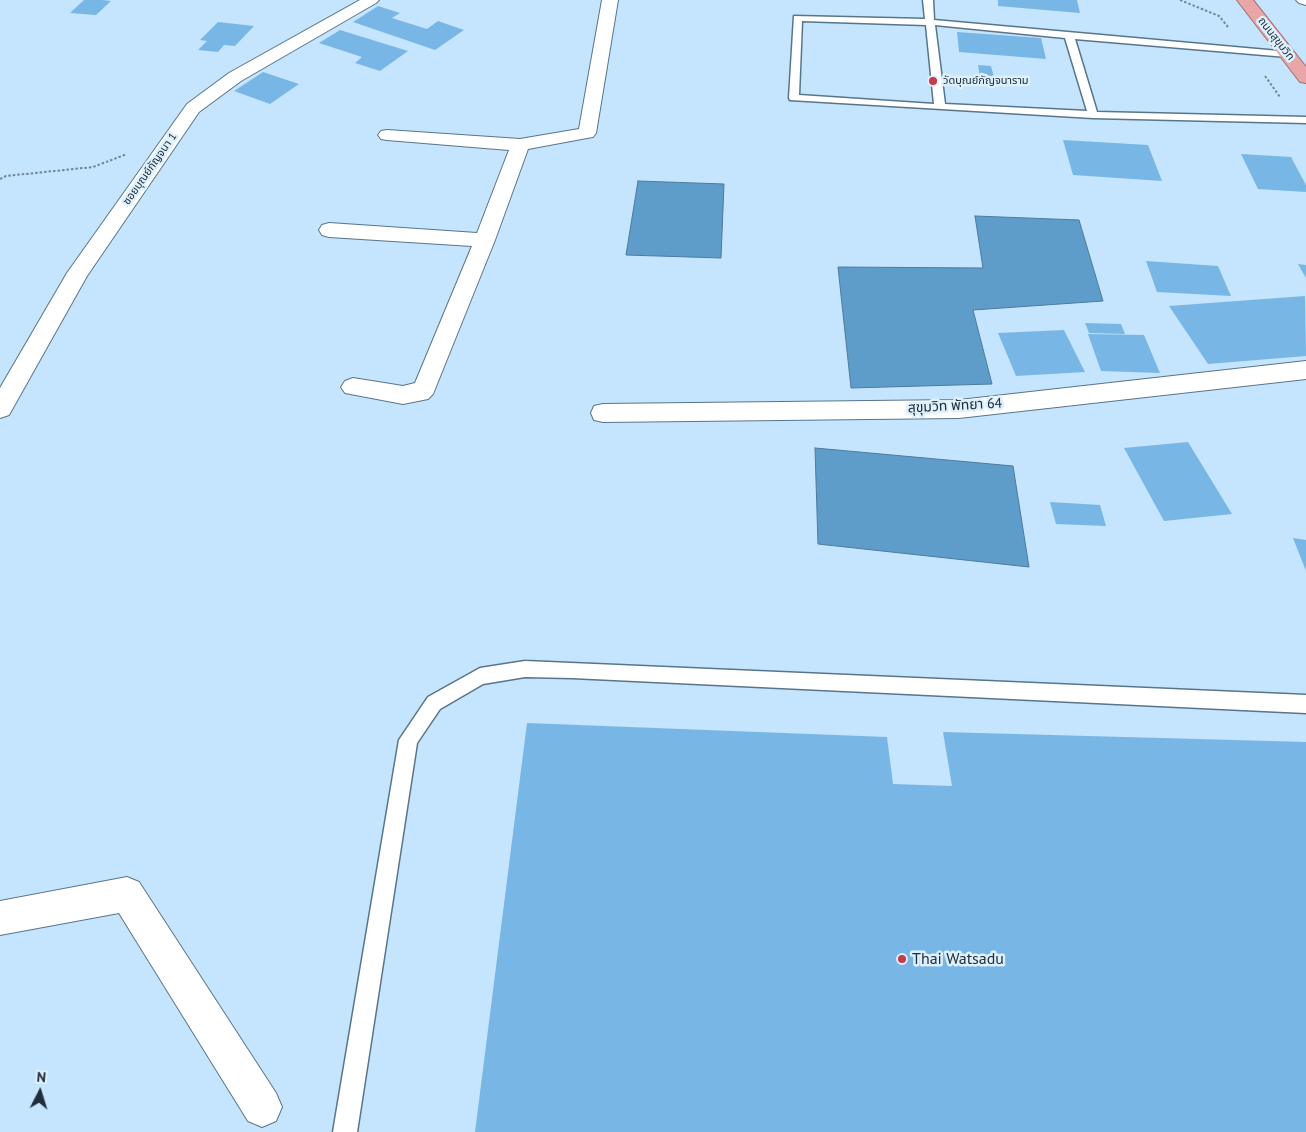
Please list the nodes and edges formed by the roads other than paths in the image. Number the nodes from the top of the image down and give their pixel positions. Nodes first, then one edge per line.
1 (371, 0) edge
2 (610, 0) edge
3 (928, 0) edge
4 (1245, 0) edge
5 (930, 22) junction
6 (1069, 36) junction
7 (1287, 54) junction
8 (1306, 78) edge
9 (940, 107) junction
10 (1093, 115) junction
11 (1306, 120) edge
12 (387, 135) dead end
13 (520, 145) junction
14 (329, 230) dead end
15 (485, 240) junction
16 (1306, 370) edge
17 (354, 387) dead end
18 (0, 409) edge
19 (603, 413) dead end
20 (1306, 704) edge
21 (0, 918) edge
22 (262, 1107) dead end
23 (345, 1132) edge

1 - 18 street, ซอยบุณย์กัญจนา 1
2 - 13 street
3 - 5 lane
4 - 7 highway, ถนนสุขุมวิท
5 - 6 lane
5 - 9 lane
5 - 9 lane
6 - 7 lane
6 - 10 lane
7 - 8 highway, ถนนสุขุมวิท
9 - 10 lane
10 - 11 lane
12 - 13 street
13 - 15 street
14 - 15 street
15 - 17 street
16 - 19 street, สุขุมวิท พัทยา 64
20 - 23 lane
21 - 22 street

